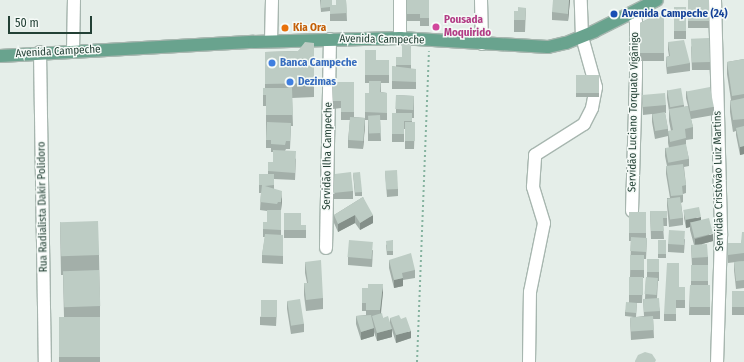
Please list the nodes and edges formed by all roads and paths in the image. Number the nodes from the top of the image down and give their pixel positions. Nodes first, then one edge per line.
1 (74, 0) edge
2 (272, 0) edge
3 (400, 0) edge
4 (481, 0) edge
5 (581, 0) edge
6 (657, 0) edge
7 (715, 0) edge
8 (634, 14) junction
9 (582, 37) junction
10 (400, 38) junction
11 (330, 39) junction
12 (430, 40) junction
13 (271, 41) junction
14 (482, 44) junction
15 (73, 51) junction
16 (40, 52) junction
17 (0, 56) edge
18 (632, 211) edge
19 (326, 248) dead end
20 (45, 362) edge
21 (417, 362) edge
22 (529, 362) edge
23 (717, 362) edge

1 - 15 street
2 - 13 street
3 - 10 street
4 - 14 street
5 - 9 street
6 - 8 main road, Avenida Campeche
7 - 23 street, Servidão Cristóvão Luiz Martins
8 - 9 main road, Avenida Campeche
8 - 18 street, Servidão Luciano Torquato Vigânigo
9 - 14 main road, Avenida Campeche
9 - 22 street
10 - 11 main road, Avenida Campeche
10 - 12 main road, Avenida Campeche
11 - 13 main road, Avenida Campeche
11 - 19 street, Servidão Ilha Campeche
12 - 14 main road, Avenida Campeche
12 - 21 path
13 - 15 main road, Avenida Campeche
15 - 16 main road, Avenida Campeche
16 - 17 main road, Avenida Campeche
16 - 20 street, Rua Radialista Dakir Polidoro

